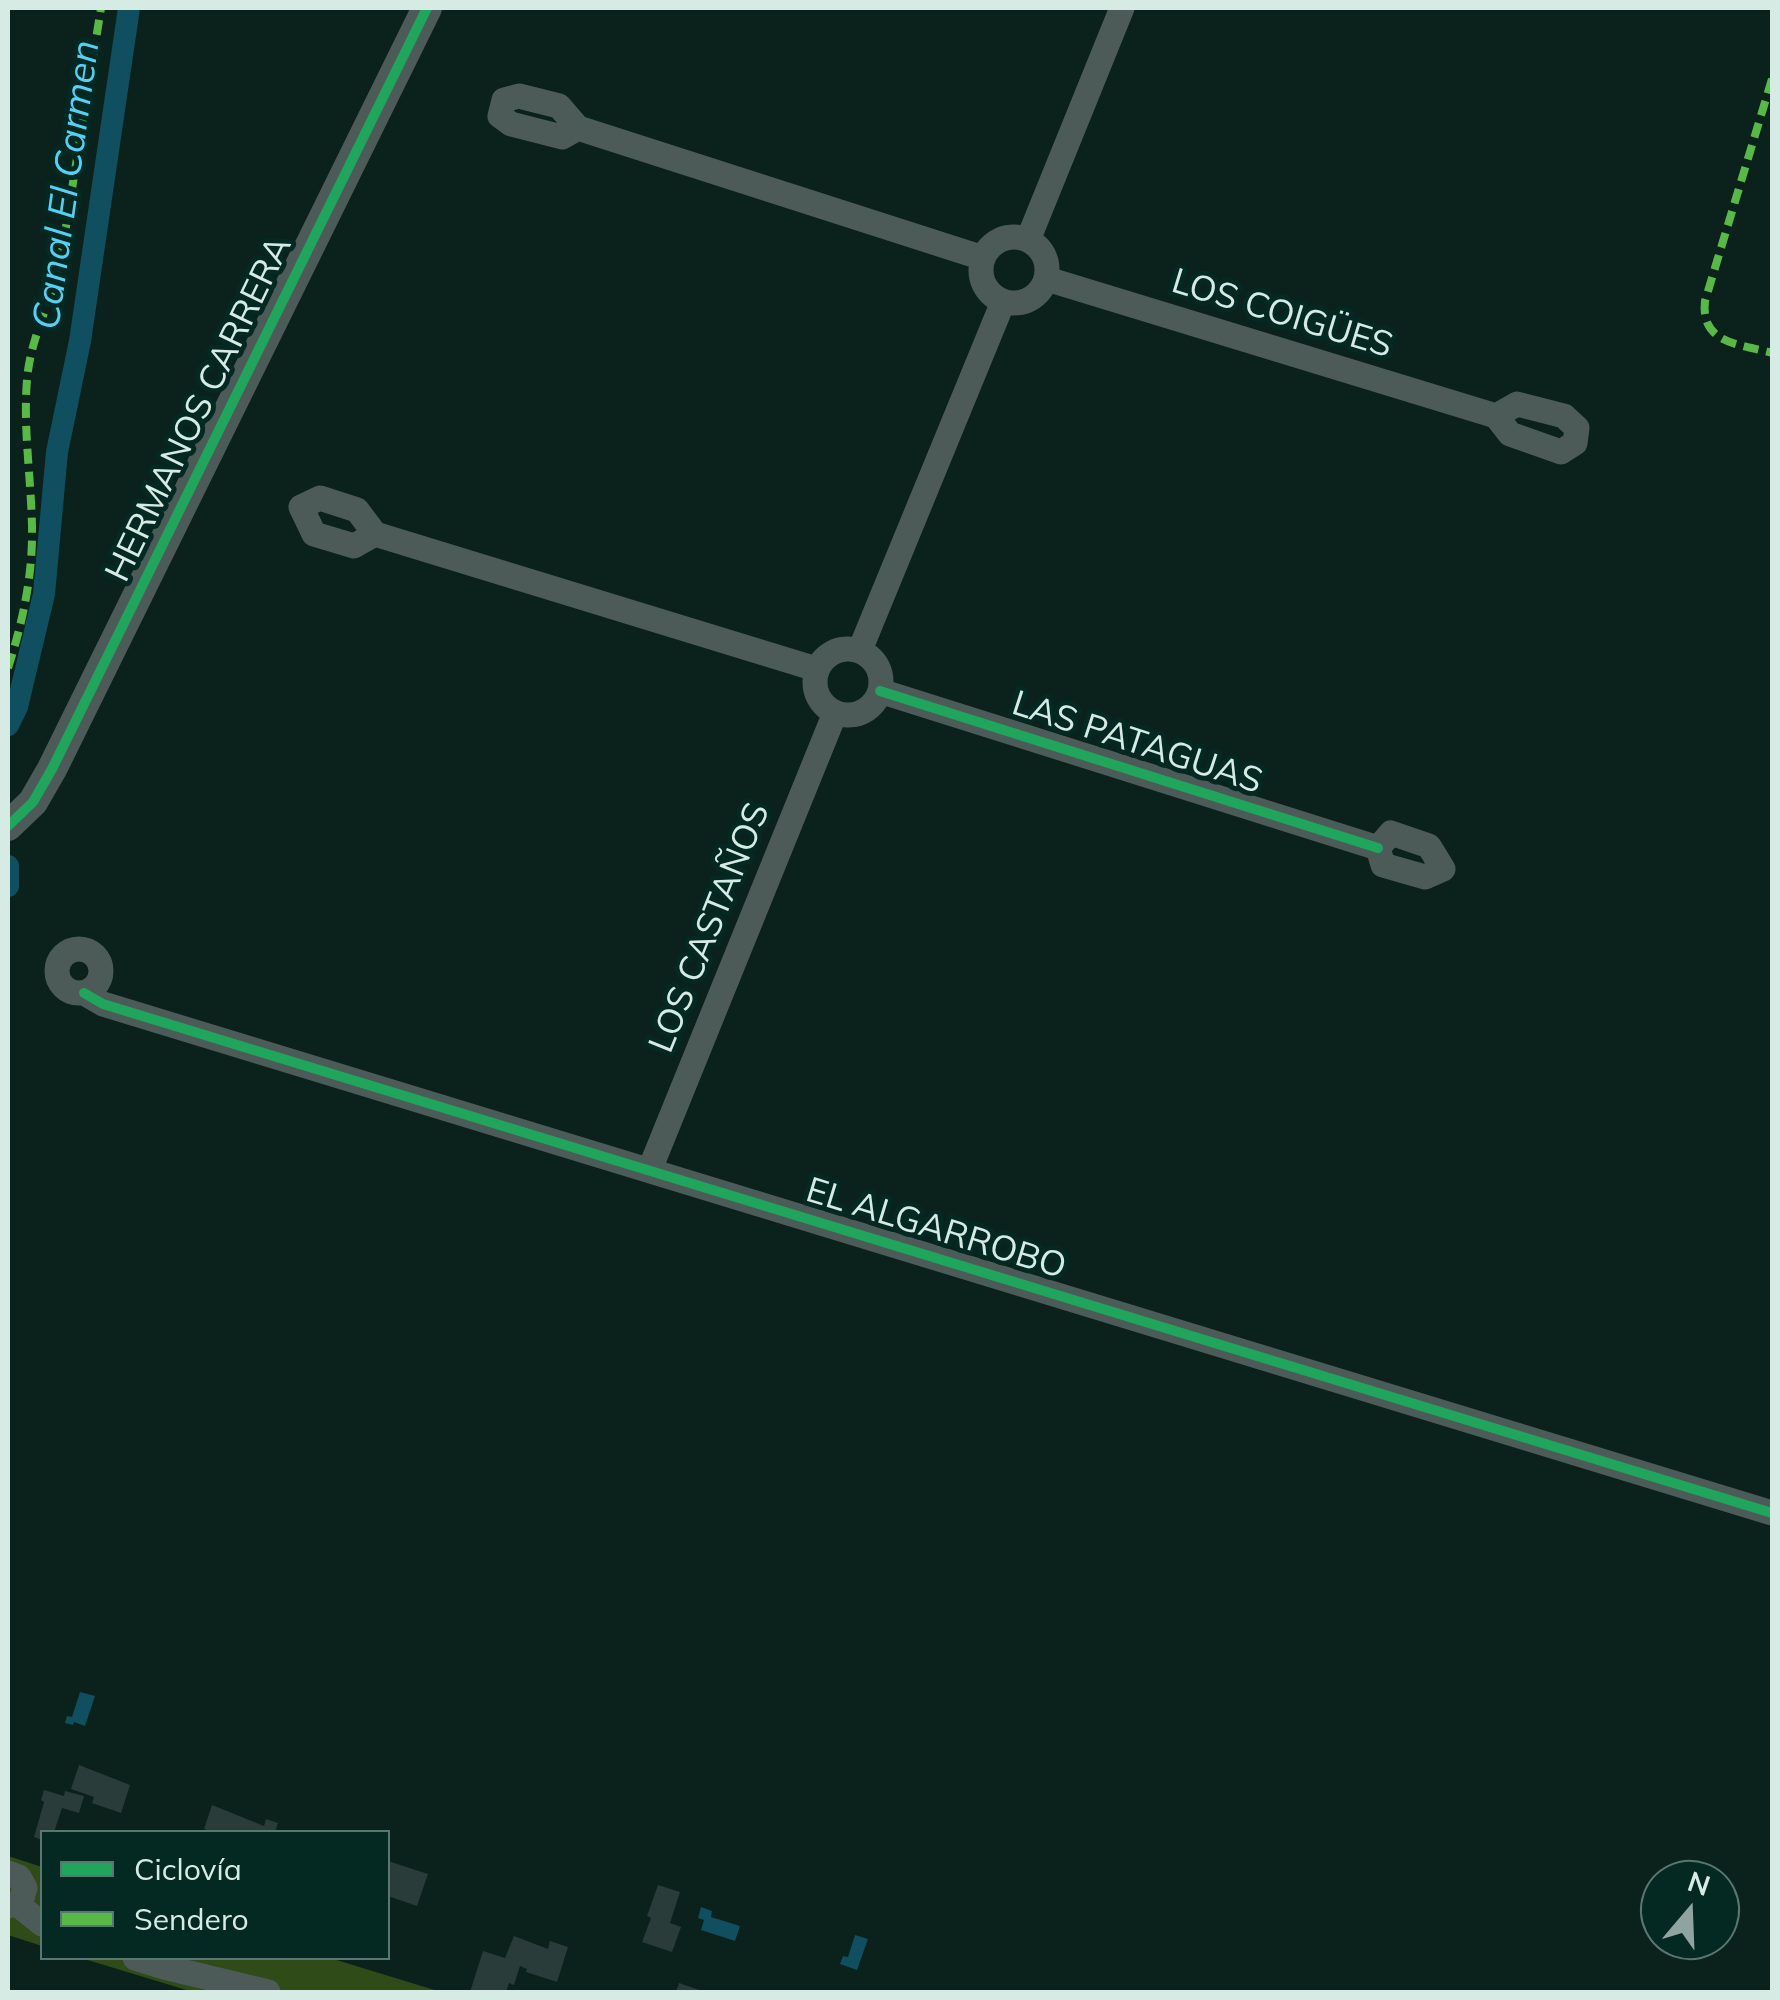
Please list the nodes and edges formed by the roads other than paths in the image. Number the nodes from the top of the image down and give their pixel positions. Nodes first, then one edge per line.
1 (428, 8) edge
2 (1122, 8) edge
3 (578, 128) dead end
4 (1028, 240) junction
5 (983, 258) junction
6 (1047, 279) junction
7 (1003, 302) junction
8 (1496, 416) dead end
9 (375, 534) dead end
10 (860, 650) junction
11 (816, 669) junction
12 (880, 690) junction
13 (835, 713) junction
14 (8, 826) edge
15 (1378, 848) dead end
16 (91, 988) dead end
17 (653, 1164) junction
18 (1772, 1496) edge
19 (1772, 1514) edge
20 (8, 1874) edge
21 (12, 1905) edge
22 (40, 1923) edge
23 (142, 1960) edge
24 (266, 1992) edge

1 - 14 street, HERMANOS CARRERA
2 - 4 street
3 - 5 street
4 - 5 street
4 - 6 street
5 - 7 street
6 - 7 street
6 - 8 street, LOS COIGÜES
7 - 10 street
9 - 11 street
10 - 11 street
10 - 12 street
11 - 13 street
12 - 13 street
12 - 15 street, LAS PATAGUAS
13 - 17 street, LOS CASTAÑOS
16 - 17 street, EL ALGARROBO
17 - 18 street, EL ALGARROBO
17 - 19 street, EL ALGARROBO
20 - 21 street
21 - 22 street
23 - 24 street

